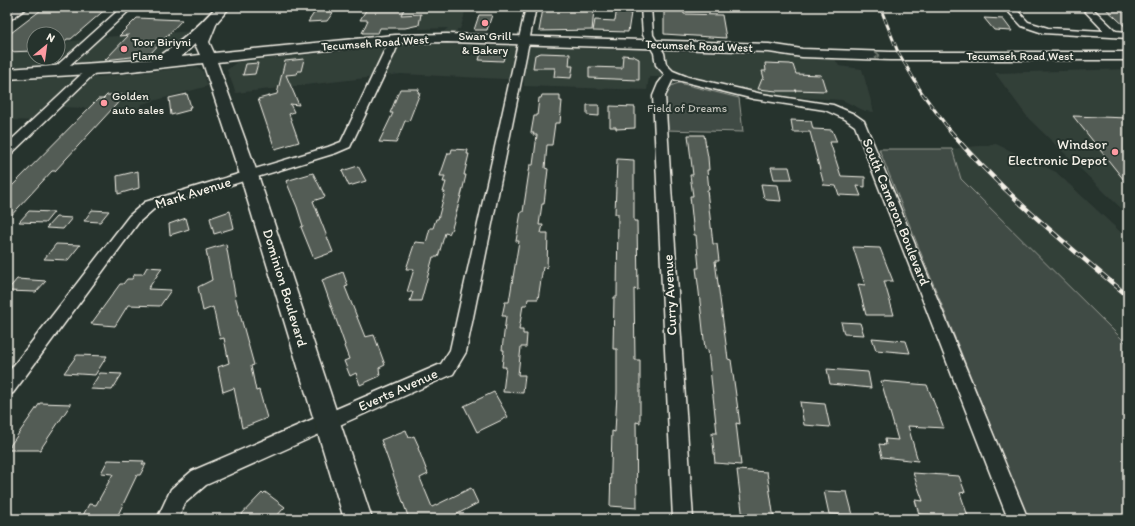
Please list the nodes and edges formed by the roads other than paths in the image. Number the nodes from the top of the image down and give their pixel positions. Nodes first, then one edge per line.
1 (23, 7) edge
2 (128, 7) edge
3 (223, 7) edge
4 (531, 7) edge
5 (646, 7) edge
6 (1009, 7) edge
7 (1086, 7) edge
8 (7, 19) edge
9 (211, 21) junction
10 (1114, 35) junction
11 (1128, 35) edge
12 (395, 39) junction
13 (524, 41) junction
14 (652, 44) junction
15 (769, 48) junction
16 (1128, 48) edge
17 (1128, 56) edge
18 (210, 58) junction
19 (157, 64) junction
20 (92, 70) junction
21 (56, 72) junction
22 (7, 74) edge
23 (671, 75) junction
24 (7, 151) edge
25 (249, 175) junction
26 (7, 388) edge
27 (327, 422) junction
28 (166, 519) edge
29 (358, 519) edge
30 (683, 519) edge
31 (1018, 519) edge

1 - 8 street
2 - 21 street
3 - 9 main road
4 - 13 street
5 - 14 street
6 - 10 street
7 - 10 street
9 - 18 main road, Dominion Boulevard
9 - 19 main road
10 - 11 street
12 - 13 main road, Tecumseh Road West
12 - 18 main road, Tecumseh Road West
12 - 25 street, Mark Avenue
13 - 14 main road, Tecumseh Road West
13 - 27 street, Everts Avenue
14 - 15 main road, Tecumseh Road West
14 - 23 street
15 - 16 main road, Tecumseh Road West
15 -> 17 main road, Tecumseh Road West
18 - 19 main road, Tecumseh Road West
18 - 25 main road, Dominion Boulevard
19 - 20 main road, Tecumseh Road West
20 - 21 main road, Tecumseh Road West
20 - 24 street
21 - 22 main road, Tecumseh Road West
23 - 30 street, Curry Avenue
23 - 31 street, South Cameron Boulevard
25 - 26 street, Mark Avenue
25 - 27 main road, Dominion Boulevard
27 - 28 street, Everts Avenue
27 - 29 main road, Dominion Boulevard

